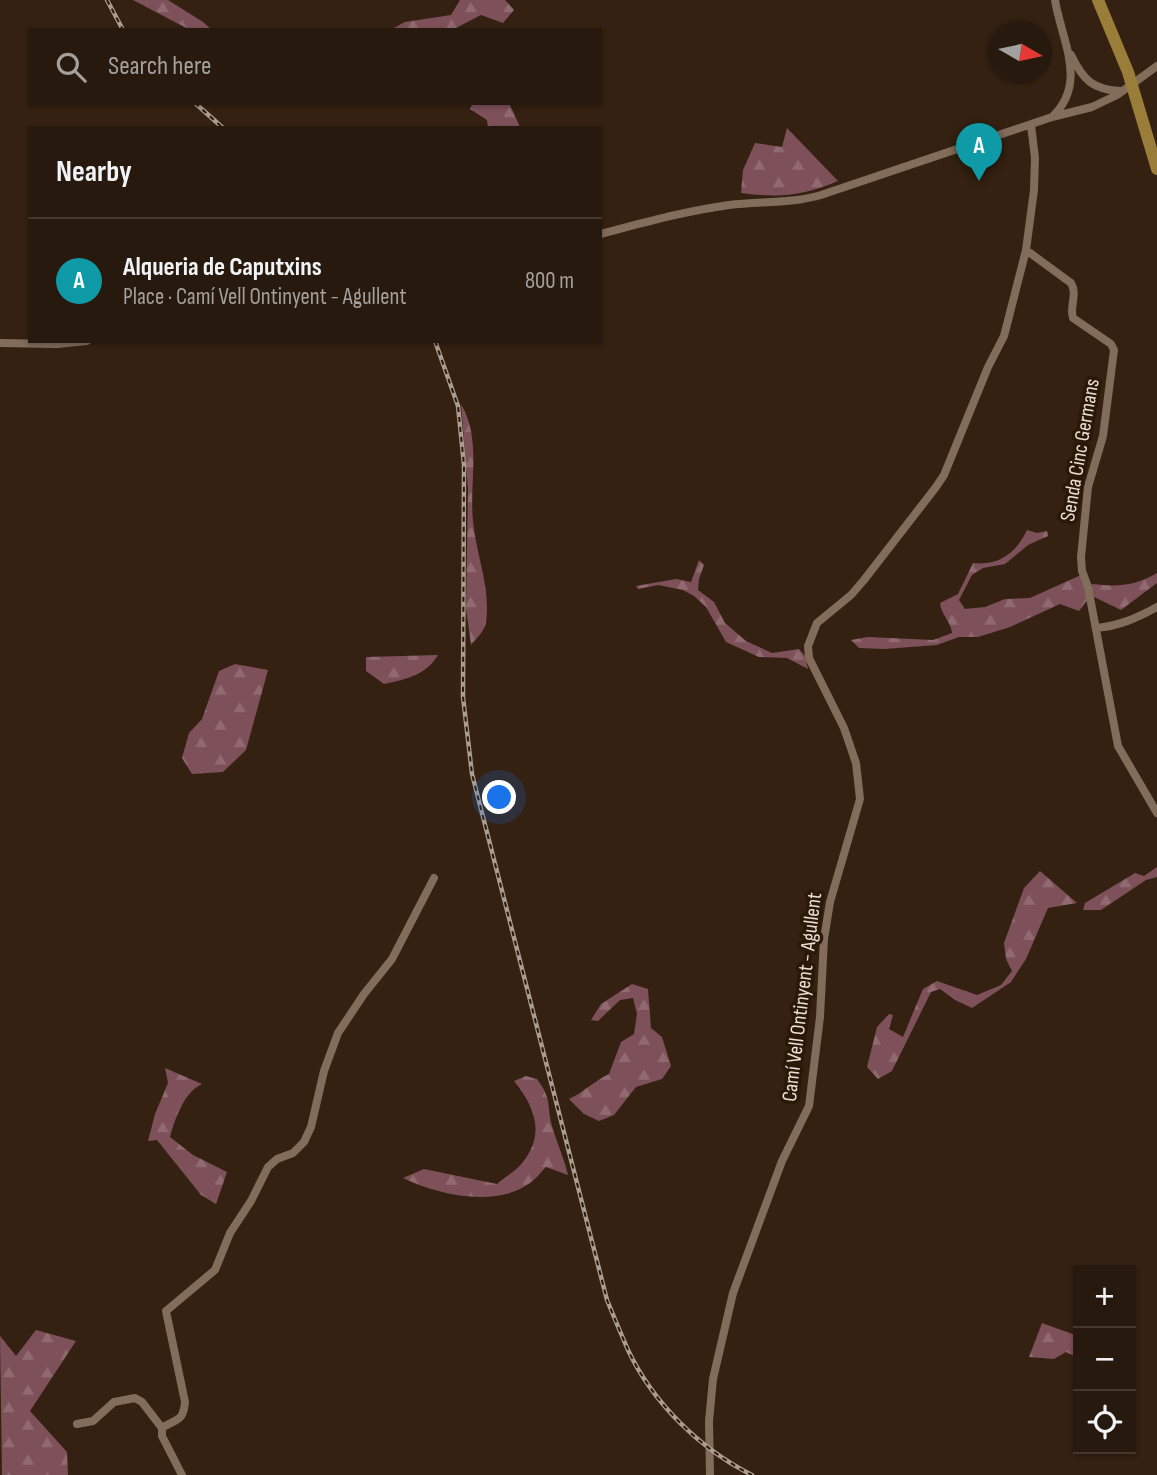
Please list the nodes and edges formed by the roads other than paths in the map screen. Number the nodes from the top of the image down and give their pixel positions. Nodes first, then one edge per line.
1 (1053, 0) edge
2 (1098, 0) edge
3 (1068, 50) junction
4 (1157, 66) edge
5 (1092, 85) junction
6 (1072, 88) junction
7 (1121, 91) junction
8 (1066, 101) junction
9 (1095, 106) junction
10 (1076, 111) junction
11 (1052, 117) junction
12 (1031, 125) junction
13 (1157, 169) edge
14 (602, 234) edge
15 (1026, 250) junction
16 (0, 342) edge
17 (28, 343) edge
18 (28, 343) edge
19 (67, 343) edge
20 (1157, 607) edge
21 (1096, 628) junction
22 (1157, 813) edge
23 (434, 878) dead end
24 (77, 1424) dead end
25 (162, 1428) junction
26 (182, 1475) edge
27 (710, 1475) edge

1 - 3 street
2 - 13 main road
3 - 5 street
3 - 6 street
4 - 7 street
5 - 6 street
5 - 7 street
5 - 9 street
6 - 8 street
7 - 9 street
8 - 10 street
8 - 11 street
9 - 10 street
10 - 11 street
11 - 12 street
12 - 14 street
12 - 15 street, Camí Vell Ontinyent - Agullent
15 - 21 street, Senda Cinc Germans
15 - 27 street, Camí Vell Ontinyent - Agullent
16 - 17 street
18 - 19 street
20 - 21 street
21 - 22 street, Senda Cinc Germans
23 - 25 street
24 - 25 street
25 - 26 street

